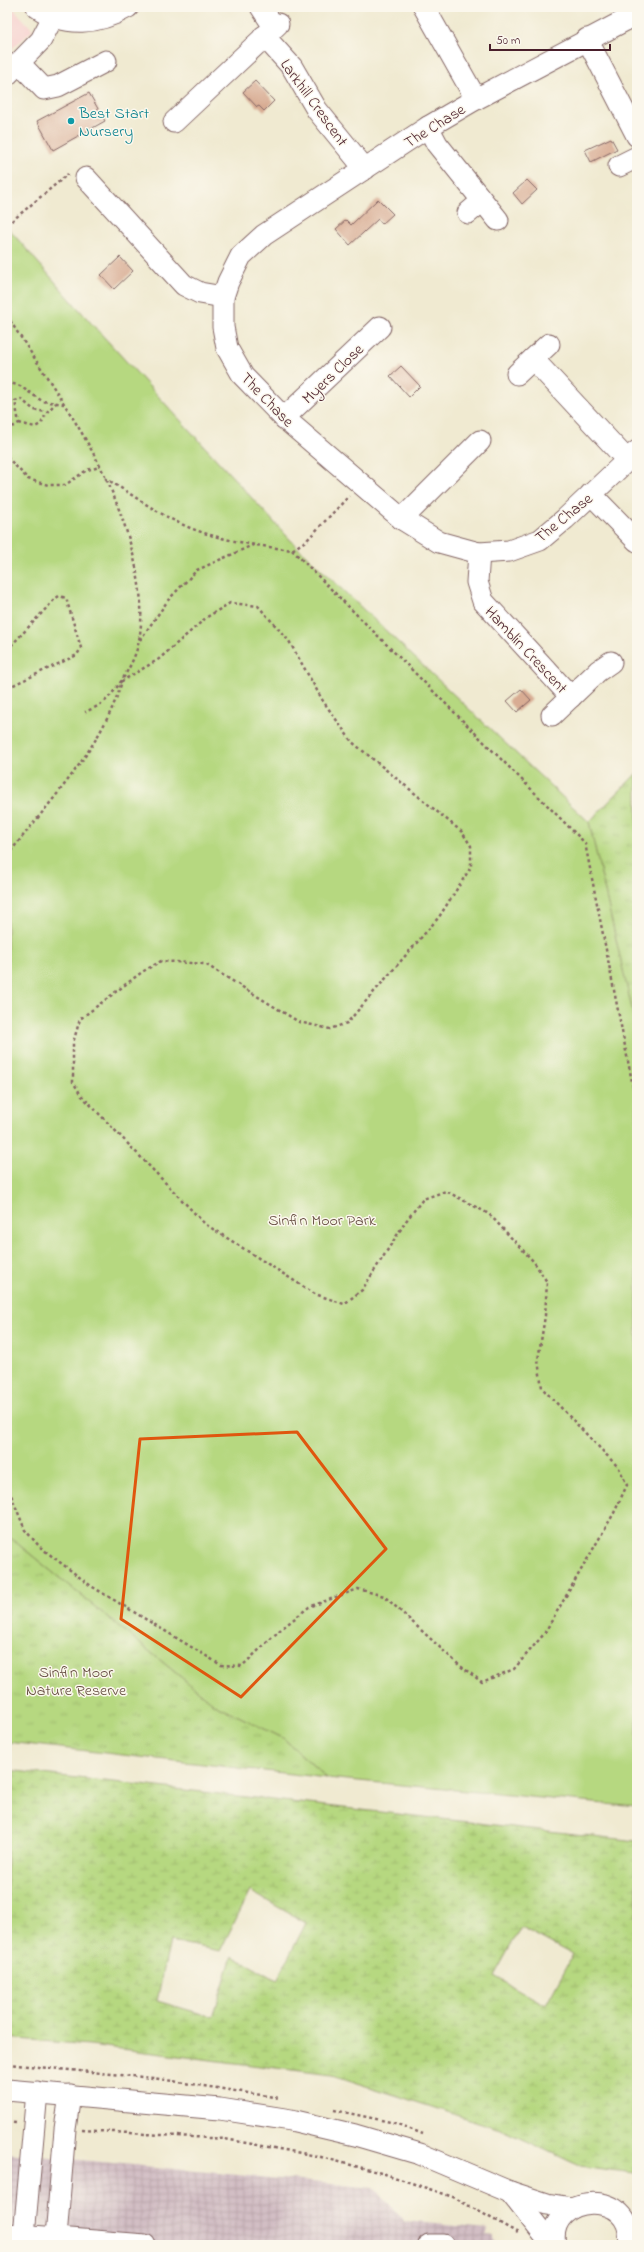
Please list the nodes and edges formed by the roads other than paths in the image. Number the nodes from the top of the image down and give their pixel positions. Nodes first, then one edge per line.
1 (128, 7) edge
2 (261, 7) edge
3 (424, 7) edge
4 (45, 12) edge
5 (637, 14) edge
6 (272, 29) junction
7 (587, 39) junction
8 (106, 61) dead end
9 (14, 69) edge
10 (476, 99) junction
11 (174, 122) dead end
12 (428, 128) junction
13 (637, 136) edge
14 (637, 156) edge
15 (619, 166) dead end
16 (365, 169) junction
17 (88, 191) road end
18 (498, 220) dead end
19 (223, 297) junction
20 (380, 327) dead end
21 (549, 344) dead end
22 (533, 359) junction
23 (517, 374) dead end
24 (284, 418) junction
25 (480, 441) dead end
26 (632, 455) edge
27 (591, 494) junction
28 (402, 519) junction
29 (637, 541) edge
30 (479, 553) junction
31 (611, 662) dead end
32 (571, 697) junction
33 (552, 715) dead end
34 (7, 2090) edge
35 (37, 2092) junction
36 (70, 2095) junction
37 (510, 2192) junction
38 (572, 2208) junction
39 (15, 2235) edge
40 (56, 2237) junction
41 (145, 2245) edge
42 (429, 2245) edge
43 (443, 2245) edge
44 (552, 2245) edge
45 (555, 2245) edge
46 (629, 2245) edge

1 - 4 street
2 - 6 street, Larkhill Crescent
3 - 10 street
4 - 9 street
5 - 7 street, The Chase
6 - 11 street
6 - 16 street, Larkhill Crescent
7 - 10 street, The Chase
7 - 13 street
8 - 9 street
10 - 12 street, The Chase
12 - 16 street, The Chase
12 - 18 street
14 - 15 street
16 - 19 street, The Chase
17 - 19 street
19 - 24 street, The Chase
20 - 24 street, Myers Close
21 - 22 street
22 - 23 street
22 - 26 street
24 - 28 street, The Chase
25 - 28 street
26 - 27 street, The Chase
27 - 29 street
27 - 30 street, The Chase
28 - 30 street, The Chase
30 - 32 street, Hamblin Crescent
31 - 32 street, Hamblin Crescent
32 - 33 street, Hamblin Crescent
34 - 35 street
35 - 36 street
35 - 39 street
36 - 37 street
36 - 40 street
37 - 38 street
37 - 44 street
38 - 45 street
38 - 46 street
39 - 40 street
40 - 41 street
42 - 43 street

